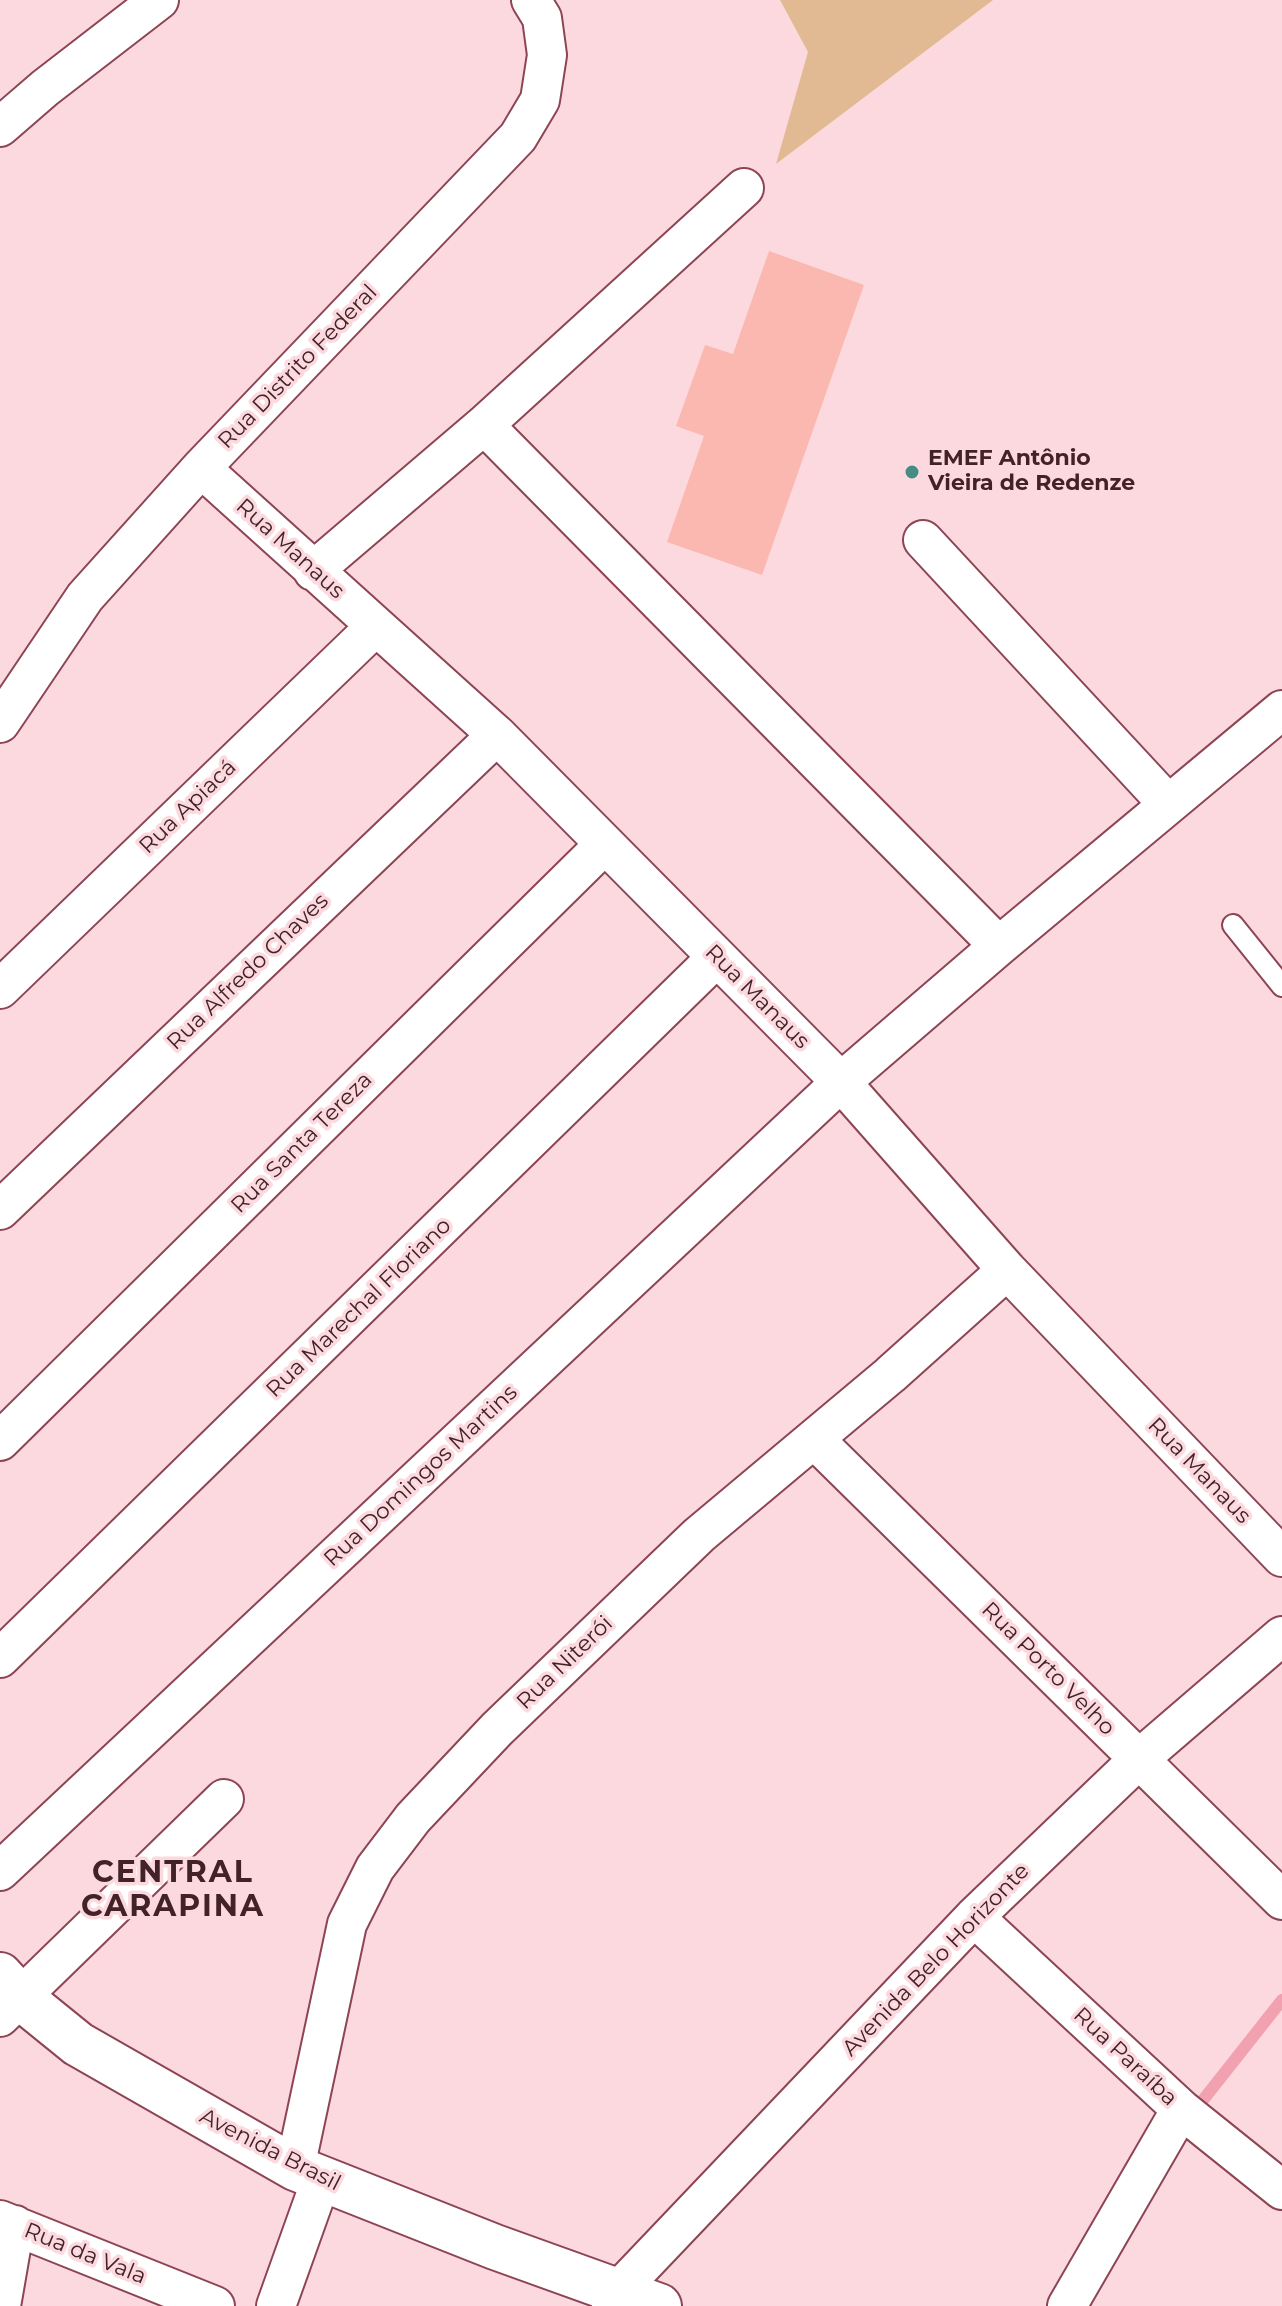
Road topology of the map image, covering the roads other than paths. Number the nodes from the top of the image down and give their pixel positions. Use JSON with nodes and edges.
{"nodes":[{"id":1,"x":159,"y":0,"type":"edge"},
{"id":2,"x":531,"y":0,"type":"edge"},
{"id":3,"x":0,"y":127,"type":"edge"},
{"id":4,"x":744,"y":188,"type":"dead end"},
{"id":5,"x":484,"y":425,"type":"junction"},
{"id":6,"x":201,"y":468,"type":"junction"},
{"id":7,"x":923,"y":540,"type":"dead end"},
{"id":8,"x":313,"y":571,"type":"junction"},
{"id":9,"x":376,"y":626,"type":"junction"},
{"id":10,"x":1282,"y":710,"type":"edge"},
{"id":11,"x":0,"y":723,"type":"edge"},
{"id":12,"x":497,"y":735,"type":"junction"},
{"id":13,"x":1168,"y":804,"type":"junction"},
{"id":14,"x":604,"y":845,"type":"junction"},
{"id":15,"x":1233,"y":925,"type":"dead end"},
{"id":16,"x":999,"y":946,"type":"junction"},
{"id":17,"x":717,"y":957,"type":"junction"},
{"id":18,"x":1282,"y":986,"type":"edge"},
{"id":19,"x":0,"y":989,"type":"edge"},
{"id":20,"x":841,"y":1082,"type":"junction"},
{"id":21,"x":0,"y":1210,"type":"edge"},
{"id":22,"x":1007,"y":1270,"type":"junction"},
{"id":23,"x":814,"y":1439,"type":"junction"},
{"id":24,"x":0,"y":1441,"type":"edge"},
{"id":25,"x":1282,"y":1557,"type":"edge"},
{"id":26,"x":1282,"y":1636,"type":"edge"},
{"id":27,"x":0,"y":1658,"type":"edge"},
{"id":28,"x":1139,"y":1759,"type":"junction"},
{"id":29,"x":224,"y":1799,"type":"dead end"},
{"id":30,"x":0,"y":1871,"type":"edge"},
{"id":31,"x":1282,"y":1900,"type":"edge"},
{"id":32,"x":974,"y":1917,"type":"junction"},
{"id":33,"x":7,"y":1996,"type":"edge"},
{"id":34,"x":1181,"y":2109,"type":"junction"},
{"id":35,"x":308,"y":2174,"type":"junction"},
{"id":36,"x":1282,"y":2190,"type":"edge"},
{"id":37,"x":7,"y":2223,"type":"edge"},
{"id":38,"x":615,"y":2298,"type":"edge"},
{"id":39,"x":1,"y":2306,"type":"edge"},
{"id":40,"x":215,"y":2306,"type":"edge"},
{"id":41,"x":276,"y":2306,"type":"edge"},
{"id":42,"x":659,"y":2306,"type":"edge"},
{"id":43,"x":1067,"y":2306,"type":"edge"}],
"edges":[{"from":1,"to":3,"type":"street"},
{"from":2,"to":6,"type":"street","name":"Rua Distrito Federal"},
{"from":4,"to":5,"type":"street"},
{"from":5,"to":8,"type":"street"},
{"from":5,"to":16,"type":"street"},
{"from":6,"to":8,"type":"street","name":"Rua Manaus"},
{"from":6,"to":11,"type":"street","name":"Rua Distrito Federal"},
{"from":7,"to":13,"type":"street"},
{"from":8,"to":9,"type":"street","name":"Rua Manaus"},
{"from":9,"to":12,"type":"street","name":"Rua Manaus"},
{"from":9,"to":19,"type":"street","name":"Rua Apiacá"},
{"from":10,"to":13,"type":"street","name":"Rua Domingos Martins"},
{"from":12,"to":14,"type":"street","name":"Rua Manaus"},
{"from":12,"to":21,"type":"street","name":"Rua Alfredo Chaves"},
{"from":13,"to":16,"type":"street","name":"Rua Domingos Martins"},
{"from":14,"to":17,"type":"street","name":"Rua Manaus"},
{"from":14,"to":24,"type":"street","name":"Rua Santa Tereza"},
{"from":15,"to":18,"type":"lane"},
{"from":16,"to":20,"type":"street","name":"Rua Domingos Martins"},
{"from":17,"to":20,"type":"street","name":"Rua Manaus"},
{"from":17,"to":27,"type":"street","name":"Rua Marechal Floriano"},
{"from":20,"to":22,"type":"street","name":"Rua Manaus"},
{"from":20,"to":30,"type":"street","name":"Rua Domingos Martins"},
{"from":22,"to":23,"type":"street","name":"Rua Niterói"},
{"from":22,"to":25,"type":"street","name":"Rua Manaus"},
{"from":23,"to":28,"type":"street","name":"Rua Porto Velho"},
{"from":23,"to":35,"type":"street","name":"Rua Niterói"},
{"from":26,"to":28,"type":"street","name":"Avenida Belo Horizonte"},
{"from":28,"to":31,"type":"street","name":"Rua Porto Velho"},
{"from":28,"to":32,"type":"street","name":"Avenida Belo Horizonte"},
{"from":29,"to":33,"type":"street"},
{"from":32,"to":34,"type":"street","name":"Rua Paraíba"},
{"from":32,"to":38,"type":"street","name":"Avenida Belo Horizonte"},
{"from":33,"to":35,"type":"street","name":"Avenida Brasil"},
{"from":34,"to":36,"type":"street","name":"Rua Paraíba"},
{"from":34,"to":43,"type":"street"},
{"from":35,"to":38,"type":"street","name":"Avenida Brasil"},
{"from":35,"to":41,"type":"street","name":"Rua Niterói"},
{"from":37,"to":39,"type":"street"},
{"from":37,"to":40,"type":"street","name":"Rua da Vala"},
{"from":38,"to":42,"type":"street","name":"Avenida Brasil"}]}
